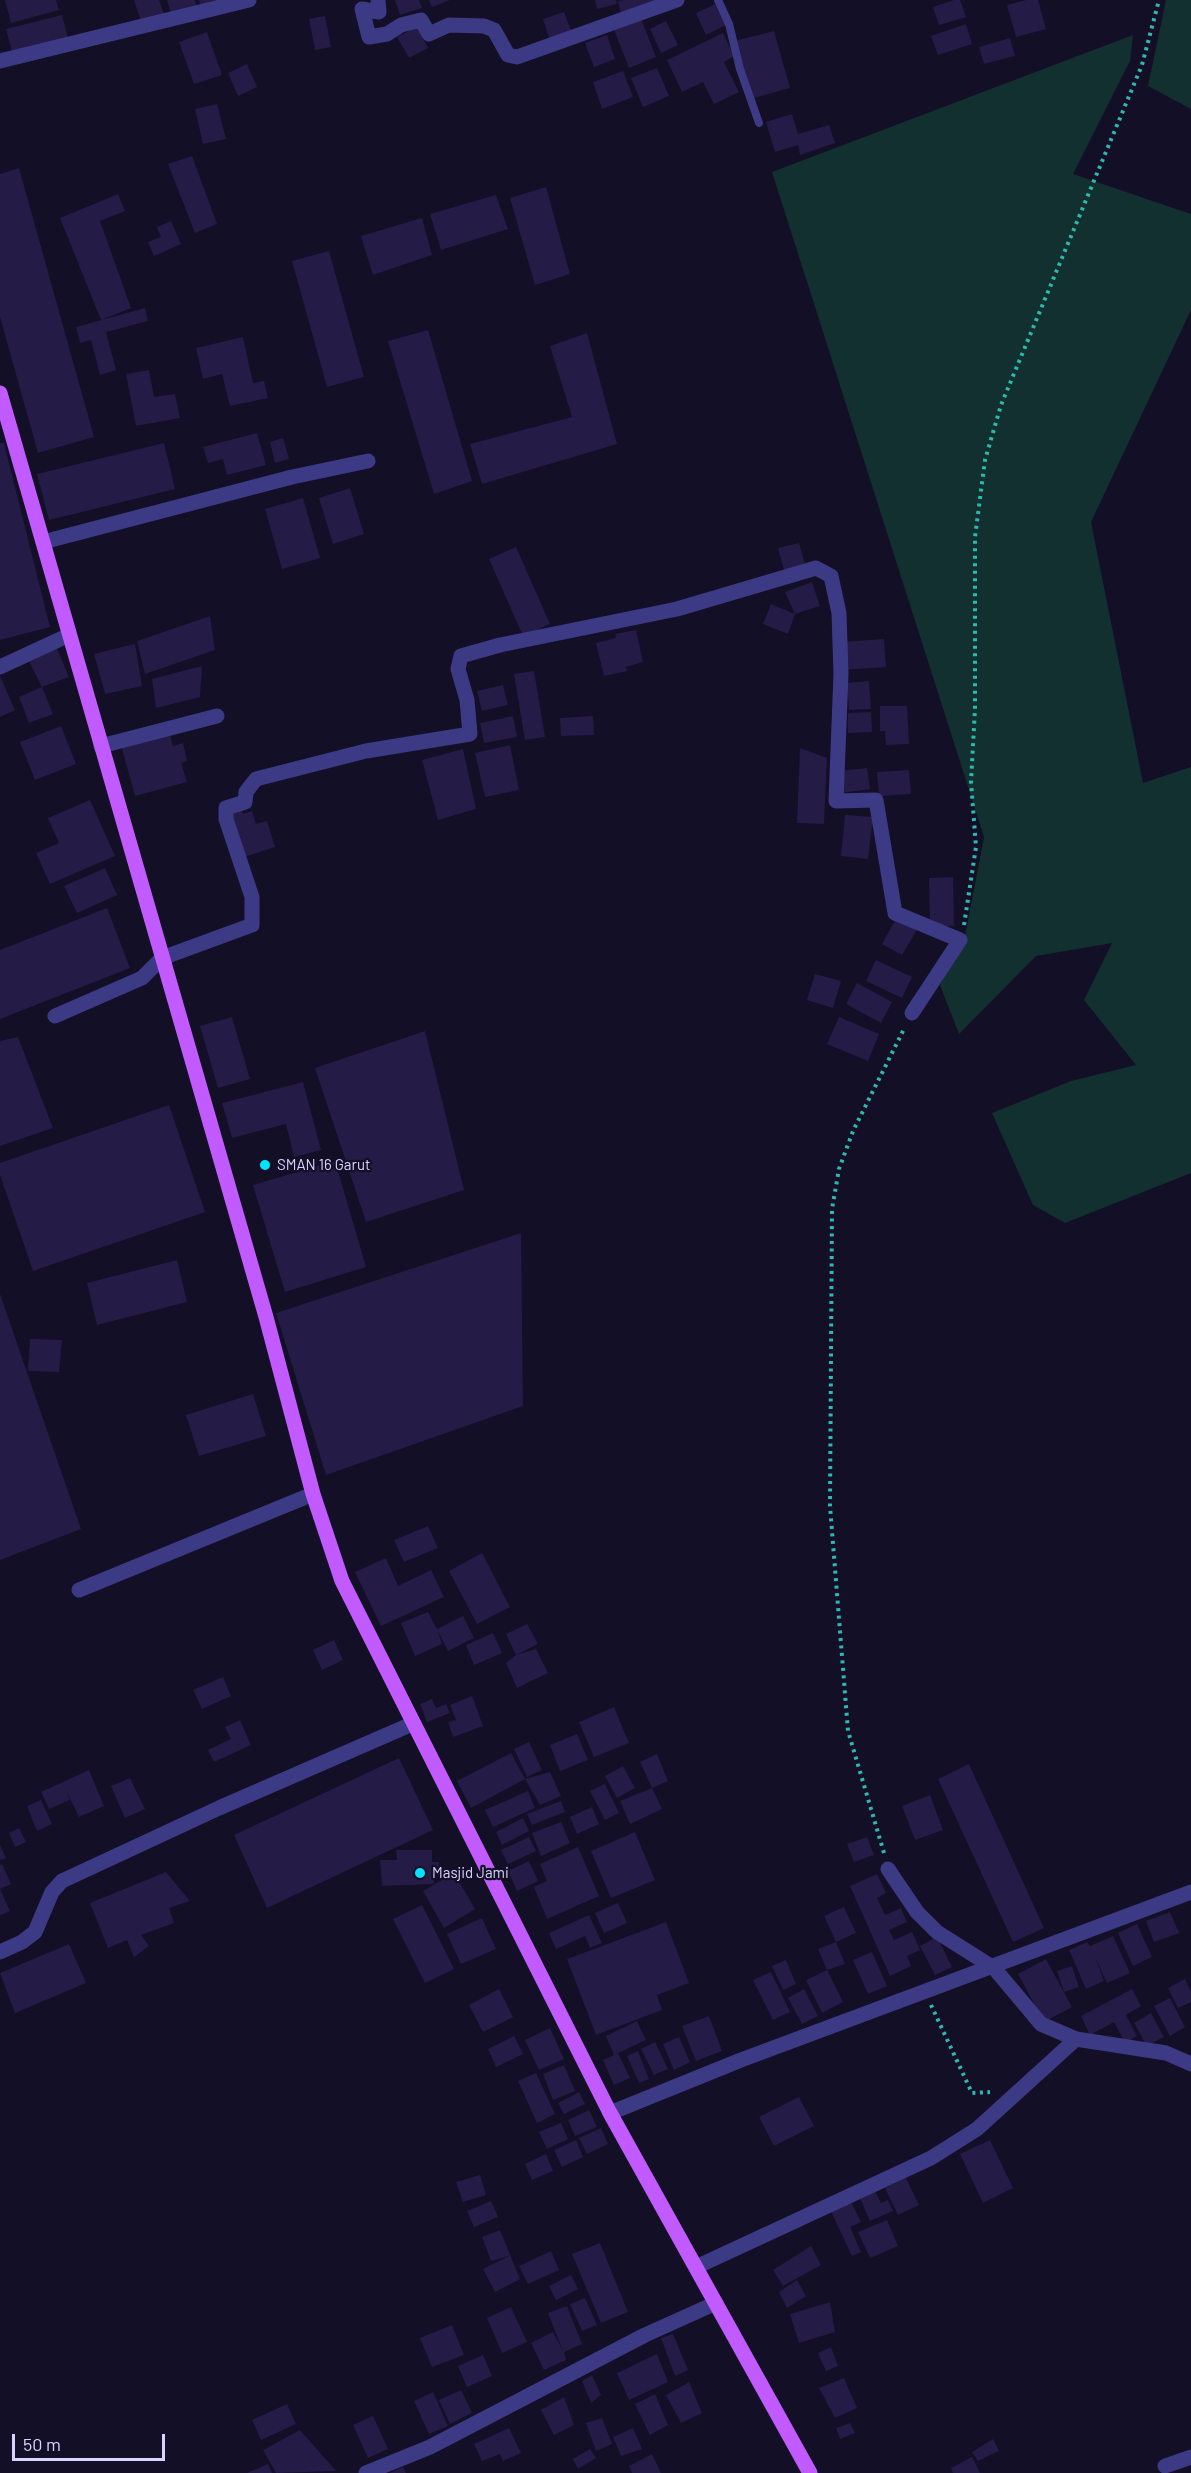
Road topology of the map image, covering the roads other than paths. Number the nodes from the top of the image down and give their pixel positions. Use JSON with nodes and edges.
{"nodes":[{"id":1,"x":249,"y":0,"type":"edge"},
{"id":2,"x":378,"y":0,"type":"edge"},
{"id":3,"x":677,"y":0,"type":"edge"},
{"id":4,"x":718,"y":0,"type":"edge"},
{"id":5,"x":0,"y":61,"type":"edge"},
{"id":6,"x":759,"y":123,"type":"dead end"},
{"id":7,"x":0,"y":393,"type":"edge"},
{"id":8,"x":5,"y":431,"type":"edge"},
{"id":9,"x":368,"y":461,"type":"dead end"},
{"id":10,"x":43,"y":542,"type":"junction"},
{"id":11,"x":69,"y":635,"type":"junction"},
{"id":12,"x":0,"y":667,"type":"edge"},
{"id":13,"x":217,"y":716,"type":"dead end"},
{"id":14,"x":101,"y":746,"type":"junction"},
{"id":15,"x":162,"y":958,"type":"junction"},
{"id":16,"x":912,"y":1013,"type":"road end"},
{"id":17,"x":54,"y":1016,"type":"dead end"},
{"id":18,"x":313,"y":1494,"type":"junction"},
{"id":19,"x":79,"y":1590,"type":"dead end"},
{"id":20,"x":412,"y":1724,"type":"junction"},
{"id":21,"x":888,"y":1869,"type":"road end"},
{"id":22,"x":1191,"y":1892,"type":"edge"},
{"id":23,"x":0,"y":1952,"type":"edge"},
{"id":24,"x":994,"y":1968,"type":"junction"},
{"id":25,"x":1076,"y":2039,"type":"junction"},
{"id":26,"x":1191,"y":2064,"type":"edge"},
{"id":27,"x":610,"y":2113,"type":"junction"},
{"id":28,"x":696,"y":2267,"type":"junction"},
{"id":29,"x":716,"y":2303,"type":"junction"},
{"id":30,"x":1191,"y":2457,"type":"edge"},
{"id":31,"x":1165,"y":2466,"type":"dead end"},
{"id":32,"x":366,"y":2473,"type":"edge"},
{"id":33,"x":810,"y":2473,"type":"edge"}],
"edges":[{"from":1,"to":5,"type":"street"},
{"from":2,"to":3,"type":"street"},
{"from":4,"to":6,"type":"lane"},
{"from":7,"to":8,"type":"main road"},
{"from":8,"to":10,"type":"main road"},
{"from":9,"to":10,"type":"street"},
{"from":10,"to":11,"type":"main road"},
{"from":11,"to":12,"type":"street"},
{"from":11,"to":14,"type":"main road"},
{"from":13,"to":14,"type":"street"},
{"from":14,"to":15,"type":"main road"},
{"from":15,"to":16,"type":"street"},
{"from":15,"to":17,"type":"street"},
{"from":15,"to":18,"type":"main road"},
{"from":18,"to":19,"type":"street"},
{"from":18,"to":20,"type":"main road"},
{"from":20,"to":23,"type":"street"},
{"from":20,"to":27,"type":"main road"},
{"from":21,"to":24,"type":"street"},
{"from":22,"to":24,"type":"street"},
{"from":24,"to":25,"type":"street"},
{"from":24,"to":27,"type":"street"},
{"from":25,"to":26,"type":"street"},
{"from":25,"to":28,"type":"street"},
{"from":27,"to":28,"type":"main road"},
{"from":28,"to":29,"type":"main road"},
{"from":29,"to":32,"type":"street"},
{"from":29,"to":33,"type":"main road"},
{"from":30,"to":31,"type":"street"}]}
